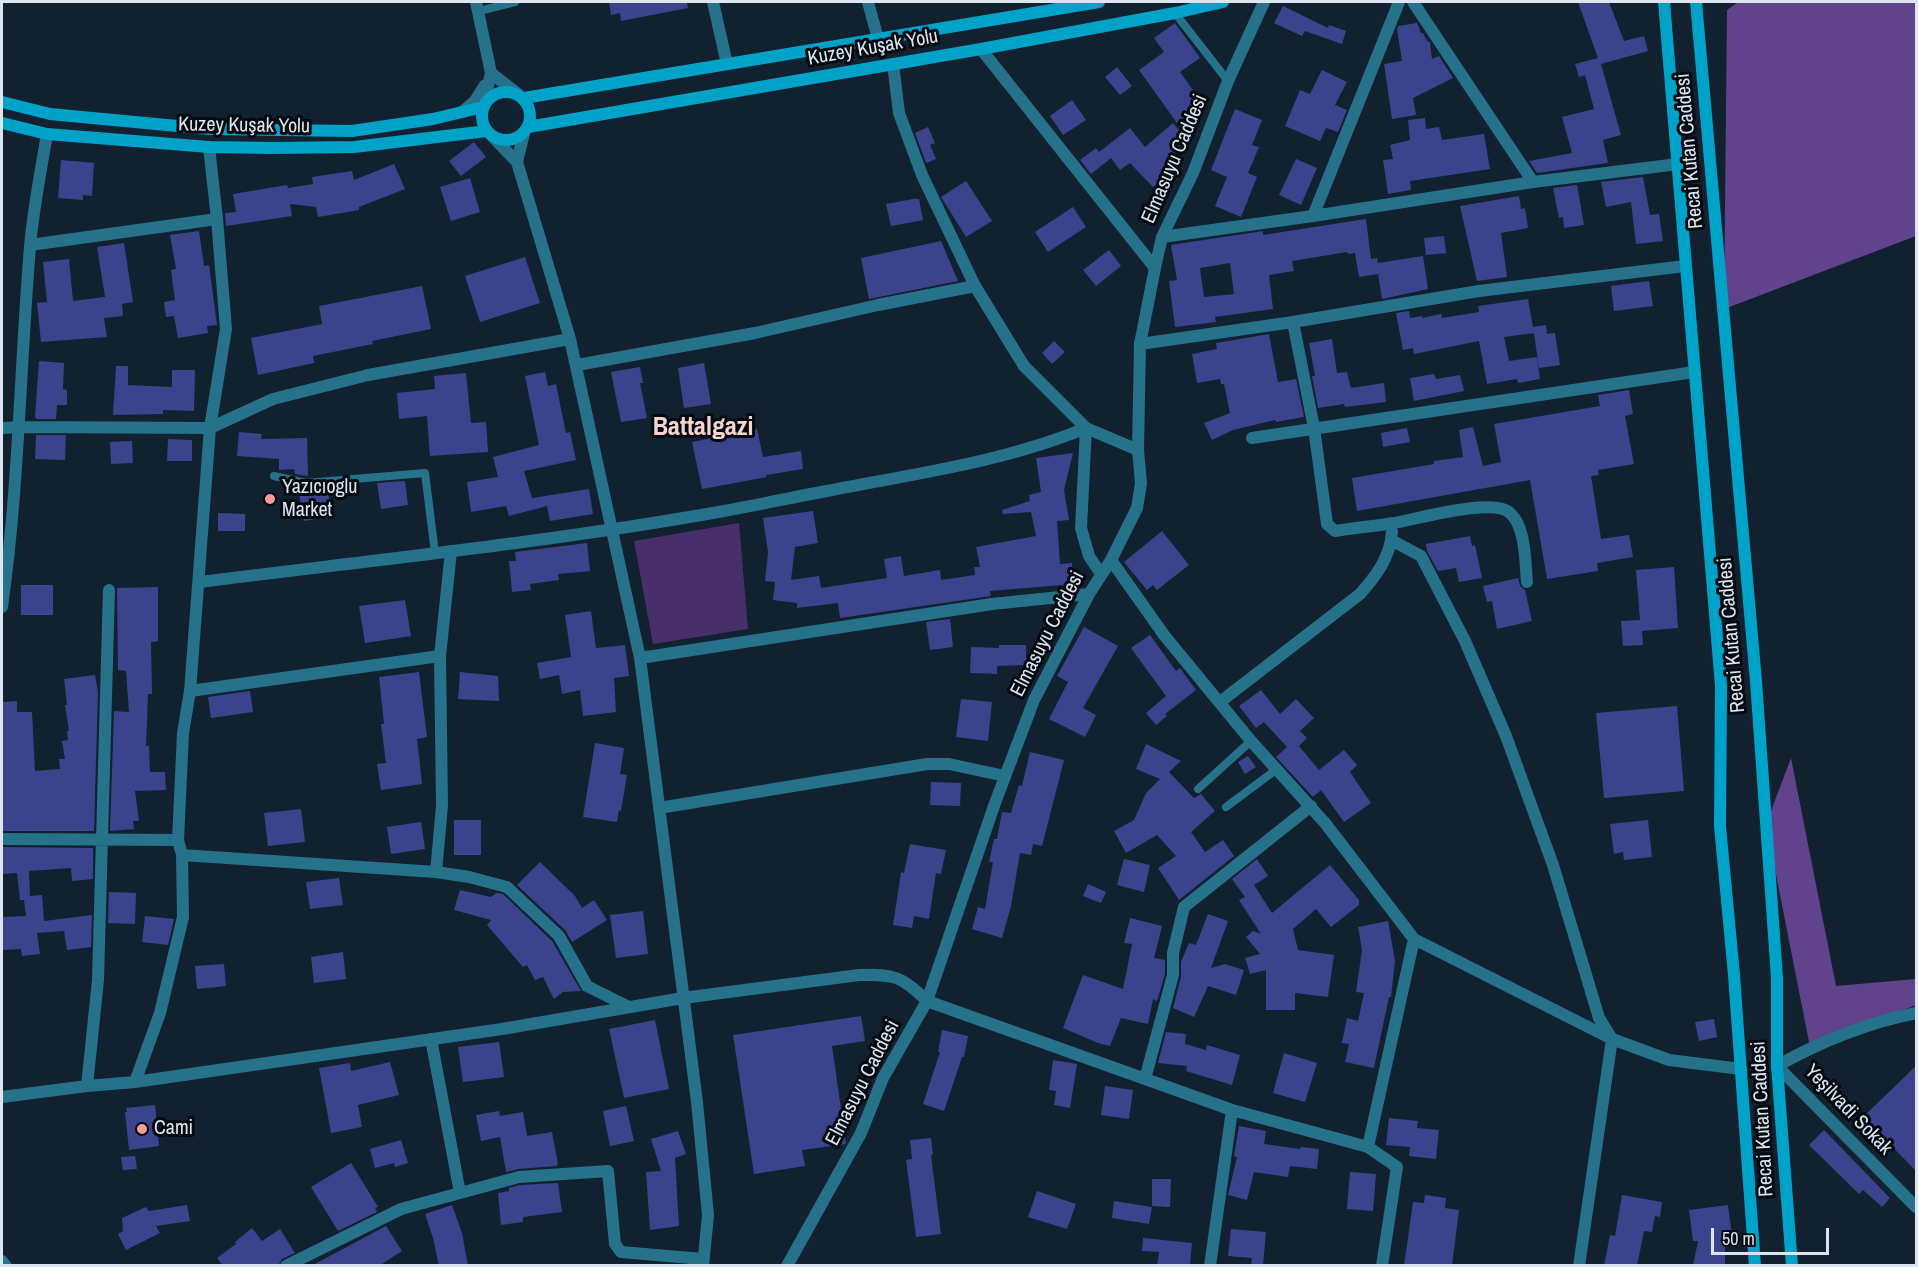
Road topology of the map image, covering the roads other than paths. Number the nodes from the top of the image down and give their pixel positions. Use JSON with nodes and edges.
{"nodes":[{"id":1,"x":515,"y":2,"type":"edge"},
{"id":2,"x":713,"y":2,"type":"edge"},
{"id":3,"x":868,"y":2,"type":"edge"},
{"id":4,"x":1099,"y":2,"type":"edge"},
{"id":5,"x":1222,"y":2,"type":"edge"},
{"id":6,"x":1264,"y":2,"type":"edge"},
{"id":7,"x":1399,"y":2,"type":"edge"},
{"id":8,"x":1413,"y":2,"type":"edge"},
{"id":9,"x":1664,"y":2,"type":"edge"},
{"id":10,"x":1696,"y":2,"type":"edge"},
{"id":11,"x":478,"y":6,"type":"edge"},
{"id":12,"x":1174,"y":13,"type":"junction"},
{"id":13,"x":878,"y":39,"type":"junction"},
{"id":14,"x":981,"y":49,"type":"junction"},
{"id":15,"x":727,"y":64,"type":"junction"},
{"id":16,"x":893,"y":64,"type":"junction"},
{"id":17,"x":491,"y":73,"type":"junction"},
{"id":18,"x":1228,"y":81,"type":"junction"},
{"id":19,"x":521,"y":96,"type":"junction"},
{"id":20,"x":2,"y":102,"type":"edge"},
{"id":21,"x":483,"y":107,"type":"junction"},
{"id":22,"x":462,"y":112,"type":"junction"},
{"id":23,"x":2,"y":123,"type":"edge"},
{"id":24,"x":526,"y":130,"type":"junction"},
{"id":25,"x":47,"y":134,"type":"junction"},
{"id":26,"x":490,"y":134,"type":"junction"},
{"id":27,"x":209,"y":147,"type":"junction"},
{"id":28,"x":517,"y":162,"type":"junction"},
{"id":29,"x":1678,"y":164,"type":"junction"},
{"id":30,"x":1533,"y":182,"type":"junction"},
{"id":31,"x":1313,"y":216,"type":"junction"},
{"id":32,"x":217,"y":219,"type":"junction"},
{"id":33,"x":1162,"y":237,"type":"junction"},
{"id":34,"x":30,"y":245,"type":"junction"},
{"id":35,"x":1685,"y":266,"type":"junction"},
{"id":36,"x":1155,"y":268,"type":"junction"},
{"id":37,"x":975,"y":286,"type":"junction"},
{"id":38,"x":1293,"y":322,"type":"junction"},
{"id":39,"x":570,"y":339,"type":"junction"},
{"id":40,"x":1140,"y":344,"type":"junction"},
{"id":41,"x":577,"y":365,"type":"junction"},
{"id":42,"x":1694,"y":372,"type":"junction"},
{"id":43,"x":20,"y":427,"type":"junction"},
{"id":44,"x":2,"y":428,"type":"edge"},
{"id":45,"x":1086,"y":428,"type":"junction"},
{"id":46,"x":1314,"y":428,"type":"junction"},
{"id":47,"x":210,"y":429,"type":"junction"},
{"id":48,"x":1252,"y":438,"type":"dead end"},
{"id":49,"x":1138,"y":450,"type":"junction"},
{"id":50,"x":274,"y":476,"type":"dead end"},
{"id":51,"x":1393,"y":523,"type":"junction"},
{"id":52,"x":613,"y":528,"type":"junction"},
{"id":53,"x":1391,"y":540,"type":"junction"},
{"id":54,"x":451,"y":551,"type":"junction"},
{"id":55,"x":435,"y":553,"type":"junction"},
{"id":56,"x":5,"y":556,"type":"edge"},
{"id":57,"x":1111,"y":560,"type":"junction"},
{"id":58,"x":1101,"y":574,"type":"junction"},
{"id":59,"x":200,"y":582,"type":"junction"},
{"id":60,"x":1527,"y":582,"type":"dead end"},
{"id":61,"x":109,"y":590,"type":"dead end"},
{"id":62,"x":1089,"y":594,"type":"junction"},
{"id":63,"x":2,"y":607,"type":"edge"},
{"id":64,"x":440,"y":656,"type":"junction"},
{"id":65,"x":640,"y":658,"type":"junction"},
{"id":66,"x":190,"y":691,"type":"junction"},
{"id":67,"x":1220,"y":702,"type":"junction"},
{"id":68,"x":1251,"y":741,"type":"junction"},
{"id":69,"x":1277,"y":769,"type":"junction"},
{"id":70,"x":1005,"y":776,"type":"junction"},
{"id":71,"x":1198,"y":789,"type":"dead end"},
{"id":72,"x":1311,"y":806,"type":"junction"},
{"id":73,"x":1226,"y":807,"type":"dead end"},
{"id":74,"x":658,"y":808,"type":"junction"},
{"id":75,"x":2,"y":839,"type":"edge"},
{"id":76,"x":178,"y":840,"type":"junction"},
{"id":77,"x":102,"y":841,"type":"junction"},
{"id":78,"x":182,"y":855,"type":"junction"},
{"id":79,"x":436,"y":872,"type":"junction"},
{"id":80,"x":1414,"y":939,"type":"junction"},
{"id":81,"x":683,"y":998,"type":"junction"},
{"id":82,"x":927,"y":1001,"type":"junction"},
{"id":83,"x":629,"y":1007,"type":"junction"},
{"id":84,"x":1917,"y":1012,"type":"edge"},
{"id":85,"x":432,"y":1039,"type":"junction"},
{"id":86,"x":1612,"y":1039,"type":"junction"},
{"id":87,"x":1777,"y":1066,"type":"junction"},
{"id":88,"x":1741,"y":1069,"type":"junction"},
{"id":89,"x":1146,"y":1079,"type":"junction"},
{"id":90,"x":135,"y":1082,"type":"junction"},
{"id":91,"x":87,"y":1086,"type":"junction"},
{"id":92,"x":2,"y":1097,"type":"edge"},
{"id":93,"x":1232,"y":1110,"type":"junction"},
{"id":94,"x":1368,"y":1147,"type":"junction"},
{"id":95,"x":460,"y":1193,"type":"junction"},
{"id":96,"x":1917,"y":1207,"type":"edge"},
{"id":97,"x":621,"y":1252,"type":"junction"},
{"id":98,"x":2,"y":1261,"type":"edge"},
{"id":99,"x":703,"y":1262,"type":"edge"},
{"id":100,"x":6,"y":1266,"type":"edge"},
{"id":101,"x":286,"y":1266,"type":"edge"},
{"id":102,"x":617,"y":1266,"type":"edge"},
{"id":103,"x":787,"y":1266,"type":"edge"},
{"id":104,"x":1210,"y":1266,"type":"edge"},
{"id":105,"x":1382,"y":1266,"type":"edge"},
{"id":106,"x":1579,"y":1266,"type":"edge"},
{"id":107,"x":1755,"y":1266,"type":"edge"},
{"id":108,"x":1792,"y":1266,"type":"edge"}],
"edges":[{"from":1,"to":11,"type":"lane"},
{"from":2,"to":15,"type":"street"},
{"from":3,"to":13,"type":"street"},
{"from":4,"to":13,"type":"main road","name":"Kuzey Kuşak Yolu"},
{"from":5,"to":12,"type":"main road","name":"Kuzey Kuşak Yolu"},
{"from":6,"to":18,"type":"street","name":"Elmasuyu Caddesi"},
{"from":7,"to":31,"type":"street"},
{"from":8,"to":30,"type":"street"},
{"from":9,"to":29,"type":"main road","name":"Recai Kutan Caddesi"},
{"from":10,"to":87,"type":"main road","name":"Recai Kutan Caddesi"},
{"from":11,"to":17,"type":"street"},
{"from":12,"to":14,"type":"main road","name":"Kuzey Kuşak Yolu"},
{"from":12,"to":18,"type":"lane"},
{"from":13,"to":15,"type":"main road","name":"Kuzey Kuşak Yolu"},
{"from":14,"to":16,"type":"main road","name":"Kuzey Kuşak Yolu"},
{"from":14,"to":36,"type":"street"},
{"from":15,"to":19,"type":"main road","name":"Kuzey Kuşak Yolu"},
{"from":16,"to":24,"type":"main road","name":"Kuzey Kuşak Yolu"},
{"from":16,"to":37,"type":"street"},
{"from":17,"to":19,"type":"street"},
{"from":17,"to":21,"type":"street"},
{"from":17,"to":22,"type":"street"},
{"from":18,"to":33,"type":"street","name":"Elmasuyu Caddesi"},
{"from":19,"to":21,"type":"main road"},
{"from":19,"to":24,"type":"main road"},
{"from":20,"to":22,"type":"main road","name":"Kuzey Kuşak Yolu"},
{"from":21,"to":22,"type":"main road","name":"Kuzey Kuşak Yolu"},
{"from":21,"to":26,"type":"main road"},
{"from":23,"to":25,"type":"main road","name":"Kuzey Kuşak Yolu"},
{"from":24,"to":26,"type":"main road"},
{"from":24,"to":28,"type":"street"},
{"from":25,"to":27,"type":"main road","name":"Kuzey Kuşak Yolu"},
{"from":25,"to":34,"type":"street"},
{"from":26,"to":27,"type":"main road","name":"Kuzey Kuşak Yolu"},
{"from":26,"to":28,"type":"street"},
{"from":27,"to":32,"type":"street"},
{"from":28,"to":39,"type":"street"},
{"from":29,"to":30,"type":"street"},
{"from":29,"to":35,"type":"main road","name":"Recai Kutan Caddesi"},
{"from":30,"to":31,"type":"street"},
{"from":31,"to":33,"type":"street"},
{"from":32,"to":34,"type":"street"},
{"from":32,"to":47,"type":"street"},
{"from":33,"to":36,"type":"street","name":"Elmasuyu Caddesi"},
{"from":34,"to":43,"type":"street"},
{"from":35,"to":38,"type":"street"},
{"from":35,"to":42,"type":"main road","name":"Recai Kutan Caddesi"},
{"from":36,"to":40,"type":"street","name":"Elmasuyu Caddesi"},
{"from":37,"to":41,"type":"street"},
{"from":37,"to":45,"type":"street"},
{"from":38,"to":40,"type":"street"},
{"from":38,"to":46,"type":"street"},
{"from":39,"to":41,"type":"street"},
{"from":39,"to":47,"type":"street"},
{"from":40,"to":49,"type":"street","name":"Elmasuyu Caddesi"},
{"from":41,"to":52,"type":"street"},
{"from":42,"to":46,"type":"street"},
{"from":42,"to":88,"type":"main road","name":"Recai Kutan Caddesi"},
{"from":43,"to":44,"type":"street"},
{"from":43,"to":47,"type":"street"},
{"from":43,"to":56,"type":"street"},
{"from":45,"to":49,"type":"street"},
{"from":45,"to":52,"type":"street"},
{"from":45,"to":58,"type":"street"},
{"from":46,"to":48,"type":"street"},
{"from":46,"to":51,"type":"street"},
{"from":47,"to":59,"type":"street"},
{"from":49,"to":57,"type":"street","name":"Elmasuyu Caddesi"},
{"from":50,"to":55,"type":"lane"},
{"from":51,"to":53,"type":"street"},
{"from":51,"to":60,"type":"street"},
{"from":52,"to":54,"type":"street"},
{"from":52,"to":65,"type":"street"},
{"from":53,"to":67,"type":"street"},
{"from":53,"to":86,"type":"street"},
{"from":54,"to":55,"type":"street"},
{"from":54,"to":64,"type":"street"},
{"from":55,"to":59,"type":"street"},
{"from":56,"to":63,"type":"street"},
{"from":57,"to":58,"type":"street","name":"Elmasuyu Caddesi"},
{"from":57,"to":67,"type":"street"},
{"from":58,"to":62,"type":"street","name":"Elmasuyu Caddesi"},
{"from":59,"to":66,"type":"street"},
{"from":61,"to":77,"type":"street"},
{"from":62,"to":65,"type":"street"},
{"from":62,"to":70,"type":"street","name":"Elmasuyu Caddesi"},
{"from":64,"to":66,"type":"street"},
{"from":64,"to":79,"type":"street"},
{"from":65,"to":74,"type":"street"},
{"from":66,"to":76,"type":"street"},
{"from":67,"to":68,"type":"street"},
{"from":68,"to":69,"type":"street"},
{"from":68,"to":71,"type":"lane"},
{"from":69,"to":72,"type":"street"},
{"from":69,"to":73,"type":"lane"},
{"from":70,"to":74,"type":"street"},
{"from":70,"to":82,"type":"street","name":"Elmasuyu Caddesi"},
{"from":72,"to":80,"type":"street"},
{"from":72,"to":89,"type":"street"},
{"from":74,"to":81,"type":"street"},
{"from":75,"to":77,"type":"street"},
{"from":76,"to":77,"type":"street"},
{"from":76,"to":78,"type":"street"},
{"from":77,"to":91,"type":"street"},
{"from":78,"to":79,"type":"street"},
{"from":78,"to":90,"type":"street"},
{"from":79,"to":83,"type":"street"},
{"from":80,"to":86,"type":"street"},
{"from":80,"to":94,"type":"street"},
{"from":81,"to":82,"type":"street"},
{"from":81,"to":83,"type":"street"},
{"from":81,"to":99,"type":"street"},
{"from":82,"to":89,"type":"street"},
{"from":82,"to":103,"type":"street","name":"Elmasuyu Caddesi"},
{"from":83,"to":85,"type":"street"},
{"from":84,"to":87,"type":"street"},
{"from":85,"to":90,"type":"street"},
{"from":85,"to":95,"type":"street"},
{"from":86,"to":88,"type":"street"},
{"from":86,"to":106,"type":"street"},
{"from":87,"to":96,"type":"street","name":"Yeşilvadi Sokak"},
{"from":87,"to":108,"type":"main road","name":"Recai Kutan Caddesi"},
{"from":88,"to":107,"type":"main road","name":"Recai Kutan Caddesi"},
{"from":89,"to":93,"type":"street"},
{"from":90,"to":91,"type":"street"},
{"from":91,"to":92,"type":"street"},
{"from":93,"to":94,"type":"street"},
{"from":93,"to":104,"type":"street"},
{"from":94,"to":105,"type":"street"},
{"from":95,"to":97,"type":"street"},
{"from":95,"to":101,"type":"street"},
{"from":97,"to":99,"type":"street"},
{"from":97,"to":102,"type":"street"},
{"from":98,"to":100,"type":"street"}]}
